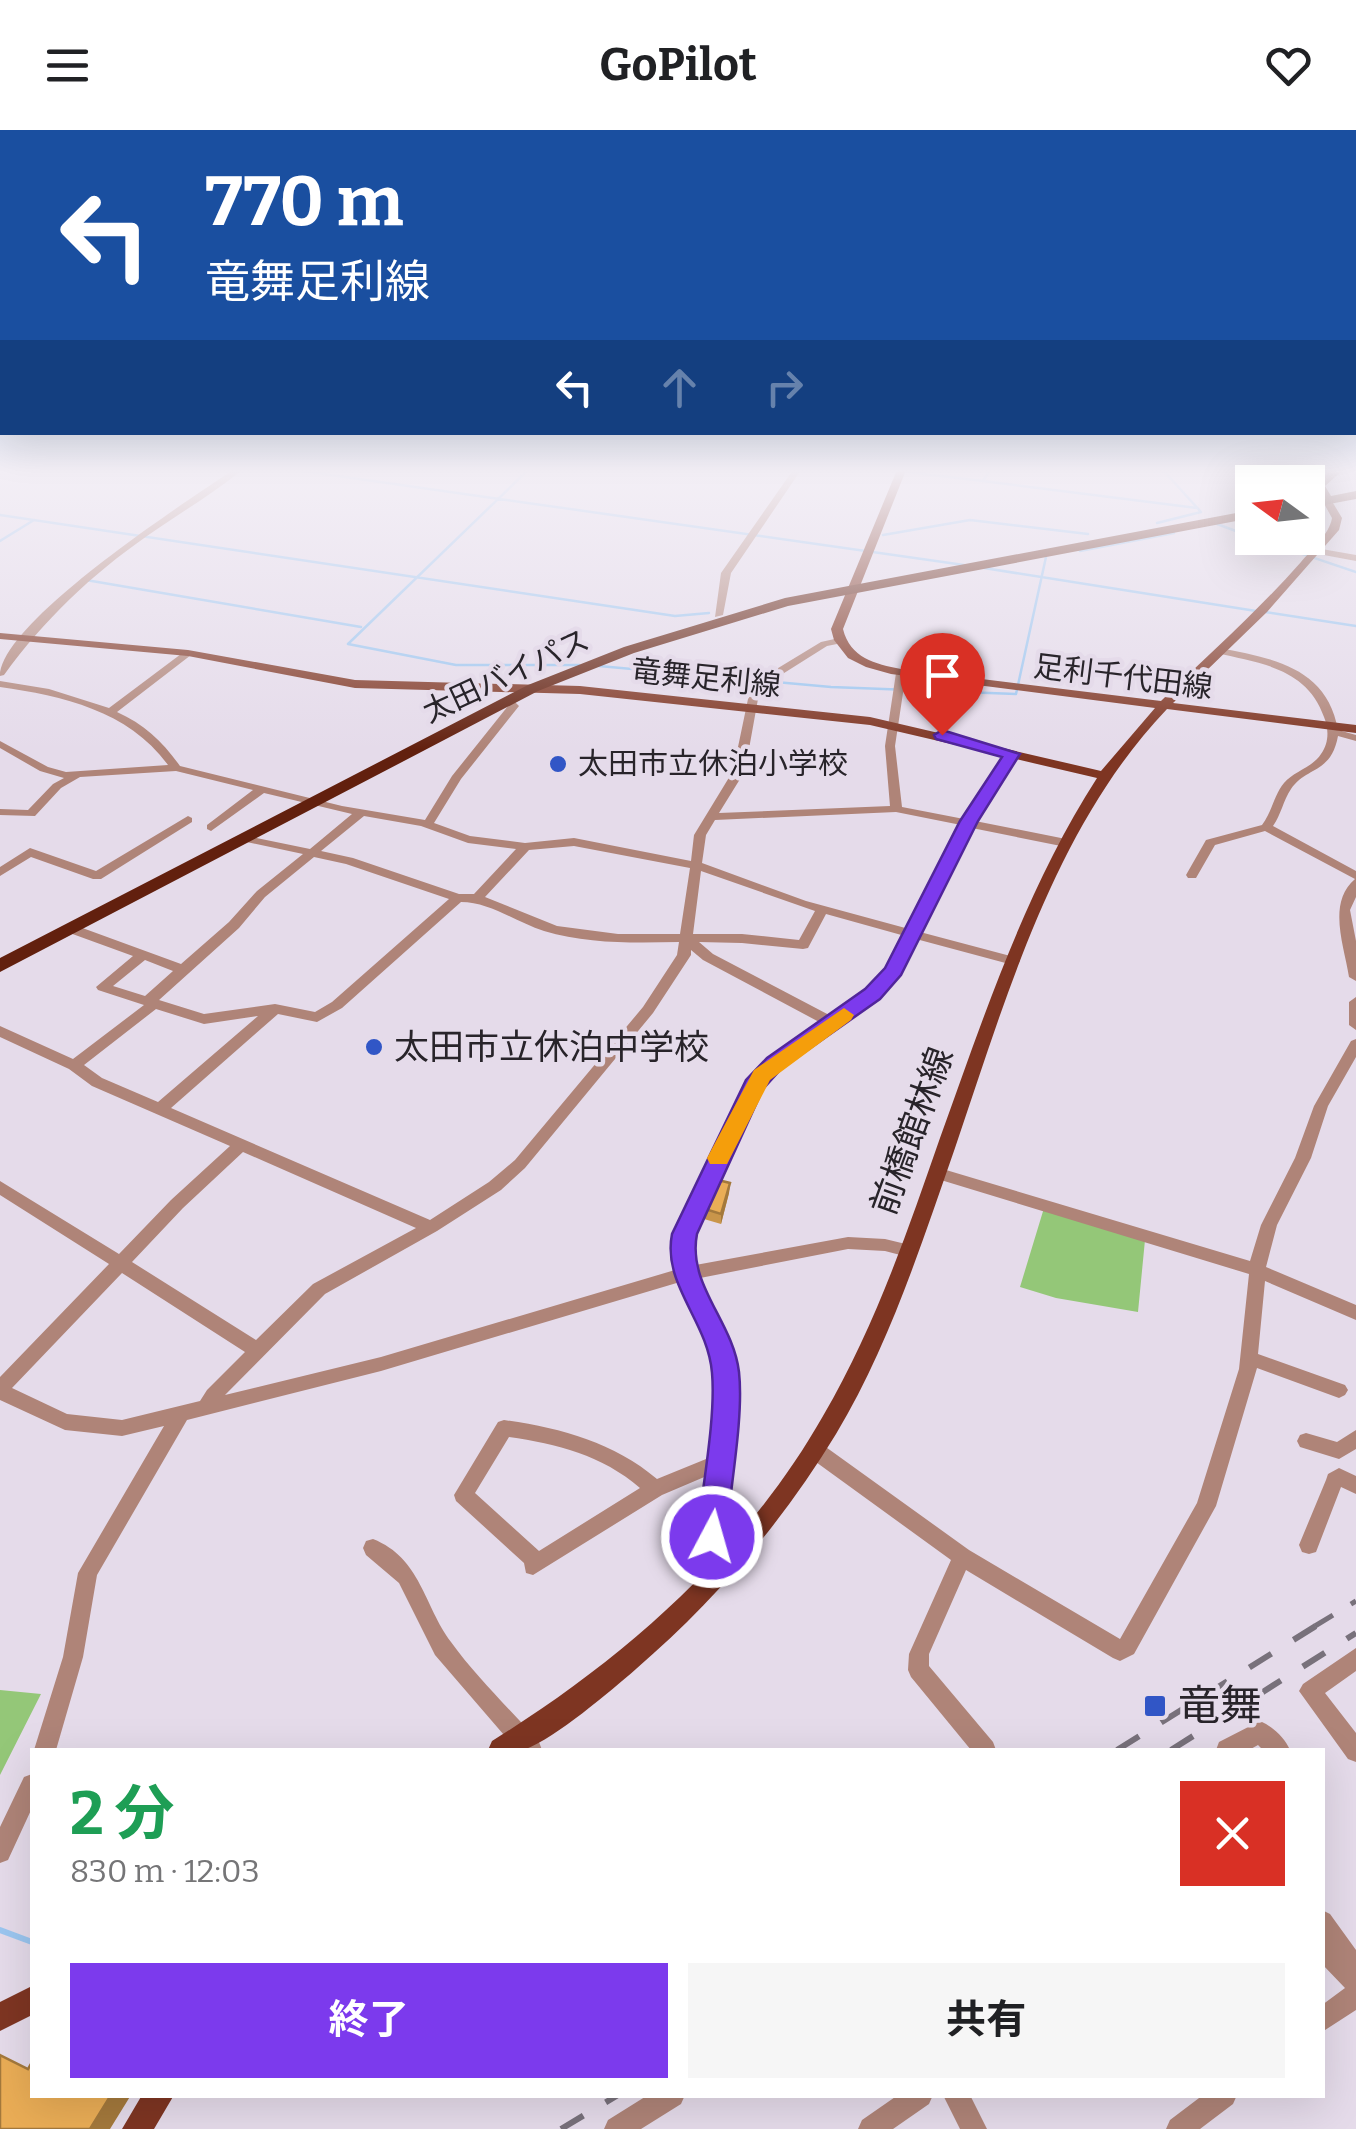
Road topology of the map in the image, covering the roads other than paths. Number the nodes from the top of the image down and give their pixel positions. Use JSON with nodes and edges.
{"nodes":[{"id":1,"x":104,"y":563,"type":"edge"},
{"id":2,"x":733,"y":563,"type":"edge"},
{"id":3,"x":863,"y":563,"type":"edge"},
{"id":4,"x":959,"y":563,"type":"edge"},
{"id":5,"x":967,"y":563,"type":"edge"},
{"id":6,"x":1304,"y":563,"type":"edge"},
{"id":7,"x":862,"y":567,"type":"junction"},
{"id":8,"x":882,"y":577,"type":"junction"},
{"id":9,"x":854,"y":584,"type":"junction"},
{"id":10,"x":822,"y":594,"type":"junction"},
{"id":11,"x":846,"y":604,"type":"junction"},
{"id":12,"x":718,"y":615,"type":"junction"},
{"id":13,"x":0,"y":636,"type":"edge"},
{"id":14,"x":21,"y":640,"type":"junction"},
{"id":15,"x":839,"y":641,"type":"junction"},
{"id":16,"x":1219,"y":651,"type":"junction"},
{"id":17,"x":188,"y":653,"type":"junction"},
{"id":18,"x":901,"y":673,"type":"junction"},
{"id":19,"x":0,"y":674,"type":"edge"},
{"id":20,"x":0,"y":684,"type":"edge"},
{"id":21,"x":521,"y":693,"type":"junction"},
{"id":22,"x":750,"y":708,"type":"junction"},
{"id":23,"x":1164,"y":708,"type":"junction"},
{"id":24,"x":110,"y":713,"type":"junction"},
{"id":25,"x":895,"y":724,"type":"junction"},
{"id":26,"x":1334,"y":729,"type":"junction"},
{"id":27,"x":1356,"y":730,"type":"edge"},
{"id":28,"x":1356,"y":738,"type":"edge"},
{"id":29,"x":0,"y":744,"type":"edge"},
{"id":30,"x":1012,"y":754,"type":"junction"},
{"id":31,"x":176,"y":768,"type":"junction"},
{"id":32,"x":75,"y":776,"type":"junction"},
{"id":33,"x":1104,"y":776,"type":"junction"},
{"id":34,"x":262,"y":790,"type":"junction"},
{"id":35,"x":309,"y":800,"type":"junction"},
{"id":36,"x":896,"y":810,"type":"junction"},
{"id":37,"x":0,"y":812,"type":"edge"},
{"id":38,"x":362,"y":813,"type":"junction"},
{"id":39,"x":710,"y":817,"type":"junction"},
{"id":40,"x":188,"y":820,"type":"dead end"},
{"id":41,"x":969,"y":821,"type":"junction"},
{"id":42,"x":428,"y":824,"type":"junction"},
{"id":43,"x":1266,"y":826,"type":"junction"},
{"id":44,"x":211,"y":827,"type":"dead end"},
{"id":45,"x":246,"y":838,"type":"junction"},
{"id":46,"x":1066,"y":843,"type":"junction"},
{"id":47,"x":525,"y":847,"type":"junction"},
{"id":48,"x":311,"y":854,"type":"junction"},
{"id":49,"x":696,"y":865,"type":"junction"},
{"id":50,"x":0,"y":872,"type":"edge"},
{"id":51,"x":1192,"y":876,"type":"dead end"},
{"id":52,"x":1356,"y":880,"type":"edge"},
{"id":53,"x":458,"y":898,"type":"junction"},
{"id":54,"x":477,"y":898,"type":"junction"},
{"id":55,"x":822,"y":910,"type":"junction"},
{"id":56,"x":72,"y":928,"type":"junction"},
{"id":57,"x":912,"y":933,"type":"junction"},
{"id":58,"x":688,"y":940,"type":"junction"},
{"id":59,"x":142,"y":955,"type":"junction"},
{"id":60,"x":0,"y":956,"type":"edge"},
{"id":61,"x":1013,"y":960,"type":"junction"},
{"id":62,"x":0,"y":966,"type":"edge"},
{"id":63,"x":182,"y":969,"type":"junction"},
{"id":64,"x":1356,"y":977,"type":"edge"},
{"id":65,"x":1356,"y":1002,"type":"edge"},
{"id":66,"x":152,"y":1005,"type":"junction"},
{"id":67,"x":274,"y":1009,"type":"junction"},
{"id":68,"x":832,"y":1022,"type":"junction"},
{"id":69,"x":1356,"y":1025,"type":"edge"},
{"id":70,"x":0,"y":1031,"type":"edge"},
{"id":71,"x":1356,"y":1044,"type":"edge"},
{"id":72,"x":74,"y":1065,"type":"junction"},
{"id":73,"x":160,"y":1109,"type":"junction"},
{"id":74,"x":242,"y":1144,"type":"junction"},
{"id":75,"x":936,"y":1173,"type":"junction"},
{"id":76,"x":0,"y":1187,"type":"edge"},
{"id":77,"x":431,"y":1226,"type":"junction"},
{"id":78,"x":908,"y":1251,"type":"junction"},
{"id":79,"x":122,"y":1264,"type":"junction"},
{"id":80,"x":1257,"y":1270,"type":"junction"},
{"id":81,"x":684,"y":1274,"type":"junction"},
{"id":82,"x":1356,"y":1313,"type":"edge"},
{"id":83,"x":257,"y":1350,"type":"junction"},
{"id":84,"x":1250,"y":1358,"type":"junction"},
{"id":85,"x":0,"y":1390,"type":"edge"},
{"id":86,"x":1340,"y":1390,"type":"dead end"},
{"id":87,"x":204,"y":1409,"type":"junction"},
{"id":88,"x":180,"y":1414,"type":"junction"},
{"id":89,"x":1356,"y":1438,"type":"edge"},
{"id":90,"x":1306,"y":1441,"type":"dead end"},
{"id":91,"x":816,"y":1451,"type":"junction"},
{"id":92,"x":719,"y":1462,"type":"junction"},
{"id":93,"x":1356,"y":1485,"type":"edge"},
{"id":94,"x":655,"y":1488,"type":"junction"},
{"id":95,"x":1309,"y":1544,"type":"dead end"},
{"id":96,"x":373,"y":1548,"type":"dead end"},
{"id":97,"x":962,"y":1558,"type":"junction"},
{"id":98,"x":722,"y":1569,"type":"junction"},
{"id":99,"x":1356,"y":1658,"type":"edge"},
{"id":100,"x":526,"y":1744,"type":"edge"},
{"id":101,"x":46,"y":1748,"type":"edge"},
{"id":102,"x":983,"y":1748,"type":"edge"},
{"id":103,"x":1230,"y":1748,"type":"edge"},
{"id":104,"x":1278,"y":1748,"type":"edge"},
{"id":105,"x":1356,"y":1751,"type":"edge"},
{"id":106,"x":30,"y":1789,"type":"edge"},
{"id":107,"x":0,"y":1852,"type":"edge"},
{"id":108,"x":1325,"y":1926,"type":"edge"},
{"id":109,"x":1325,"y":1950,"type":"edge"},
{"id":110,"x":1356,"y":1970,"type":"edge"},
{"id":111,"x":1356,"y":1983,"type":"edge"},
{"id":112,"x":1356,"y":1995,"type":"edge"},
{"id":113,"x":30,"y":2001,"type":"edge"},
{"id":114,"x":0,"y":2017,"type":"edge"},
{"id":115,"x":1325,"y":2018,"type":"edge"},
{"id":116,"x":156,"y":2098,"type":"edge"},
{"id":117,"x":667,"y":2098,"type":"edge"},
{"id":118,"x":916,"y":2098,"type":"edge"},
{"id":119,"x":958,"y":2098,"type":"edge"},
{"id":120,"x":1220,"y":2098,"type":"edge"},
{"id":121,"x":138,"y":2129,"type":"edge"},
{"id":122,"x":617,"y":2129,"type":"edge"},
{"id":123,"x":871,"y":2129,"type":"edge"},
{"id":124,"x":974,"y":2129,"type":"edge"},
{"id":125,"x":1180,"y":2129,"type":"edge"}],
"edges":[{"from":1,"to":14,"type":"street"},
{"from":2,"to":12,"type":"street"},
{"from":3,"to":7,"type":"main road"},
{"from":4,"to":8,"type":"highway","name":"太田バイパス"},
{"from":5,"to":9,"type":"highway","name":"太田バイパス"},
{"from":6,"to":16,"type":"main road","name":"前橋館林線"},
{"from":7,"to":8,"type":"highway"},
{"from":7,"to":9,"type":"main road"},
{"from":8,"to":9,"type":"highway","name":"太田バイパス"},
{"from":9,"to":10,"type":"highway","name":"太田バイパス"},
{"from":9,"to":11,"type":"main road"},
{"from":9,"to":12,"type":"highway","name":"太田バイパス"},
{"from":10,"to":11,"type":"highway"},
{"from":10,"to":21,"type":"highway","name":"太田バイパス"},
{"from":11,"to":15,"type":"main road"},
{"from":12,"to":21,"type":"highway","name":"太田バイパス"},
{"from":13,"to":14,"type":"main road","name":"竜舞足利線"},
{"from":14,"to":17,"type":"main road","name":"竜舞足利線"},
{"from":14,"to":19,"type":"street"},
{"from":15,"to":18,"type":"main road","name":"足利千代田線"},
{"from":15,"to":22,"type":"street"},
{"from":16,"to":23,"type":"main road","name":"前橋館林線"},
{"from":16,"to":26,"type":"street"},
{"from":17,"to":21,"type":"main road","name":"竜舞足利線"},
{"from":17,"to":24,"type":"street"},
{"from":18,"to":23,"type":"main road","name":"足利千代田線"},
{"from":18,"to":25,"type":"street"},
{"from":20,"to":24,"type":"street"},
{"from":21,"to":22,"type":"main road","name":"竜舞足利線"},
{"from":21,"to":35,"type":"highway","name":"太田バイパス"},
{"from":21,"to":42,"type":"street"},
{"from":22,"to":25,"type":"main road","name":"竜舞足利線"},
{"from":22,"to":39,"type":"street"},
{"from":23,"to":26,"type":"main road","name":"足利千代田線"},
{"from":23,"to":33,"type":"main road","name":"前橋館林線"},
{"from":24,"to":31,"type":"street"},
{"from":25,"to":30,"type":"main road","name":"竜舞足利線"},
{"from":25,"to":36,"type":"street"},
{"from":26,"to":27,"type":"main road","name":"足利千代田線"},
{"from":26,"to":28,"type":"street"},
{"from":26,"to":43,"type":"street"},
{"from":29,"to":32,"type":"street"},
{"from":30,"to":33,"type":"main road","name":"竜舞足利線"},
{"from":30,"to":41,"type":"street"},
{"from":31,"to":32,"type":"street"},
{"from":31,"to":34,"type":"street"},
{"from":32,"to":37,"type":"street"},
{"from":33,"to":46,"type":"main road","name":"前橋館林線"},
{"from":34,"to":35,"type":"street"},
{"from":34,"to":44,"type":"street"},
{"from":35,"to":38,"type":"street"},
{"from":35,"to":45,"type":"highway","name":"太田バイパス"},
{"from":35,"to":60,"type":"highway","name":"太田バイパス"},
{"from":36,"to":39,"type":"street"},
{"from":36,"to":41,"type":"street"},
{"from":38,"to":42,"type":"street"},
{"from":38,"to":48,"type":"street"},
{"from":39,"to":49,"type":"street"},
{"from":40,"to":50,"type":"street"},
{"from":41,"to":46,"type":"street"},
{"from":41,"to":57,"type":"street"},
{"from":42,"to":47,"type":"street"},
{"from":43,"to":51,"type":"street"},
{"from":43,"to":52,"type":"street"},
{"from":45,"to":48,"type":"street"},
{"from":45,"to":56,"type":"highway","name":"太田バイパス"},
{"from":46,"to":61,"type":"main road","name":"前橋館林線"},
{"from":47,"to":49,"type":"street"},
{"from":47,"to":54,"type":"street"},
{"from":48,"to":53,"type":"street"},
{"from":48,"to":63,"type":"street"},
{"from":49,"to":55,"type":"street"},
{"from":49,"to":58,"type":"street"},
{"from":52,"to":64,"type":"street"},
{"from":53,"to":54,"type":"street"},
{"from":53,"to":67,"type":"street"},
{"from":54,"to":58,"type":"street"},
{"from":55,"to":57,"type":"street"},
{"from":55,"to":58,"type":"street"},
{"from":56,"to":59,"type":"street"},
{"from":56,"to":62,"type":"highway","name":"太田バイパス"},
{"from":57,"to":61,"type":"street"},
{"from":57,"to":68,"type":"street"},
{"from":58,"to":68,"type":"street"},
{"from":58,"to":77,"type":"street"},
{"from":59,"to":63,"type":"street"},
{"from":59,"to":66,"type":"street"},
{"from":61,"to":75,"type":"main road","name":"前橋館林線"},
{"from":63,"to":66,"type":"street"},
{"from":65,"to":69,"type":"street"},
{"from":66,"to":67,"type":"street"},
{"from":66,"to":72,"type":"street"},
{"from":67,"to":73,"type":"street"},
{"from":68,"to":81,"type":"street"},
{"from":70,"to":72,"type":"street"},
{"from":71,"to":80,"type":"street"},
{"from":72,"to":73,"type":"street"},
{"from":73,"to":74,"type":"street"},
{"from":74,"to":77,"type":"street"},
{"from":74,"to":79,"type":"street"},
{"from":75,"to":78,"type":"main road","name":"前橋館林線"},
{"from":75,"to":80,"type":"street"},
{"from":76,"to":79,"type":"street"},
{"from":77,"to":83,"type":"street"},
{"from":78,"to":81,"type":"street"},
{"from":78,"to":91,"type":"main road","name":"前橋館林線"},
{"from":79,"to":83,"type":"street"},
{"from":79,"to":85,"type":"street"},
{"from":80,"to":82,"type":"street"},
{"from":80,"to":84,"type":"street"},
{"from":81,"to":87,"type":"street"},
{"from":81,"to":92,"type":"street"},
{"from":83,"to":87,"type":"street"},
{"from":84,"to":86,"type":"street"},
{"from":84,"to":97,"type":"street"},
{"from":85,"to":88,"type":"street"},
{"from":87,"to":88,"type":"street"},
{"from":88,"to":101,"type":"street"},
{"from":89,"to":90,"type":"street"},
{"from":91,"to":97,"type":"street"},
{"from":91,"to":98,"type":"main road","name":"前橋館林線"},
{"from":92,"to":94,"type":"street"},
{"from":92,"to":98,"type":"street"},
{"from":93,"to":95,"type":"street"},
{"from":94,"to":94,"type":"street"},
{"from":96,"to":100,"type":"street"},
{"from":97,"to":102,"type":"street"},
{"from":98,"to":100,"type":"main road","name":"前橋館林線"},
{"from":99,"to":105,"type":"street"},
{"from":103,"to":104,"type":"street"},
{"from":106,"to":107,"type":"street"},
{"from":108,"to":110,"type":"street"},
{"from":109,"to":111,"type":"street"},
{"from":112,"to":115,"type":"street"},
{"from":113,"to":114,"type":"main road"},
{"from":116,"to":121,"type":"main road"},
{"from":117,"to":122,"type":"street"},
{"from":118,"to":123,"type":"street"},
{"from":119,"to":124,"type":"street"},
{"from":120,"to":125,"type":"street"}]}
